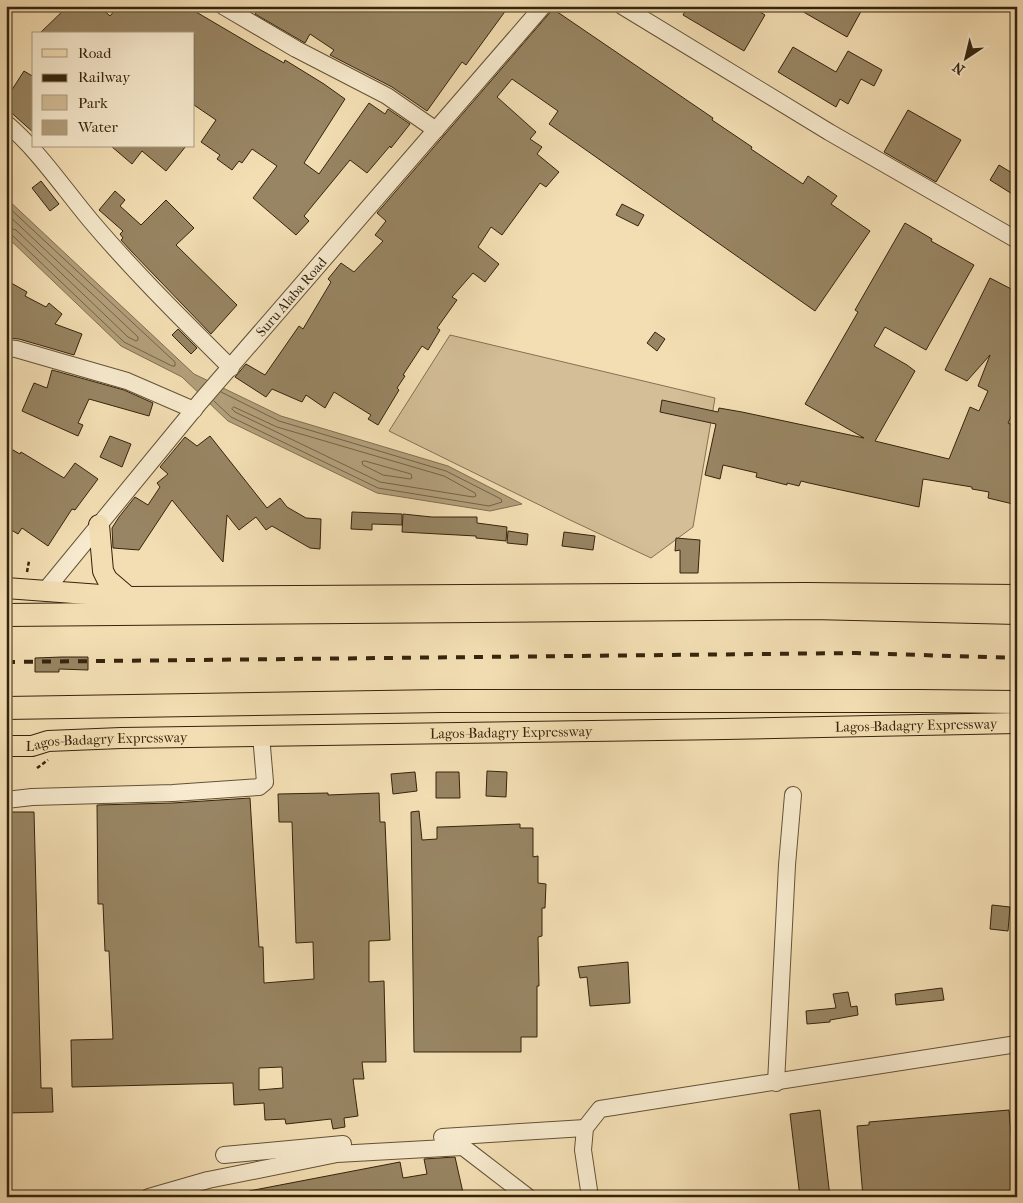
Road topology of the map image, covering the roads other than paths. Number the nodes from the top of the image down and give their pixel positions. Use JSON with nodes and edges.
{"nodes":[{"id":1,"x":223,"y":6,"type":"edge"},
{"id":2,"x":542,"y":6,"type":"edge"},
{"id":3,"x":622,"y":6,"type":"edge"},
{"id":4,"x":6,"y":123,"type":"edge"},
{"id":5,"x":436,"y":130,"type":"junction"},
{"id":6,"x":1017,"y":240,"type":"edge"},
{"id":7,"x":6,"y":348,"type":"edge"},
{"id":8,"x":226,"y":373,"type":"junction"},
{"id":9,"x":197,"y":406,"type":"junction"},
{"id":10,"x":99,"y":525,"type":"junction"},
{"id":11,"x":6,"y":588,"type":"edge"},
{"id":12,"x":44,"y":592,"type":"junction"},
{"id":13,"x":1017,"y":595,"type":"edge"},
{"id":14,"x":128,"y":597,"type":"junction"},
{"id":15,"x":1017,"y":613,"type":"edge"},
{"id":16,"x":6,"y":615,"type":"edge"},
{"id":17,"x":1017,"y":702,"type":"edge"},
{"id":18,"x":6,"y":708,"type":"edge"},
{"id":19,"x":1017,"y":723,"type":"edge"},
{"id":20,"x":261,"y":735,"type":"junction"},
{"id":21,"x":6,"y":746,"type":"edge"},
{"id":22,"x":793,"y":795,"type":"dead end"},
{"id":23,"x":6,"y":800,"type":"edge"},
{"id":24,"x":1017,"y":1044,"type":"edge"},
{"id":25,"x":776,"y":1083,"type":"junction"},
{"id":26,"x":585,"y":1128,"type":"junction"},
{"id":27,"x":224,"y":1155,"type":"dead end"},
{"id":28,"x":149,"y":1197,"type":"edge"},
{"id":29,"x":528,"y":1197,"type":"edge"},
{"id":30,"x":590,"y":1197,"type":"edge"}],
"edges":[{"from":1,"to":5,"type":"street"},
{"from":2,"to":5,"type":"street","name":"Suru Alaba Road"},
{"from":3,"to":6,"type":"street"},
{"from":4,"to":8,"type":"street"},
{"from":5,"to":8,"type":"street","name":"Suru Alaba Road"},
{"from":7,"to":9,"type":"street"},
{"from":8,"to":9,"type":"street","name":"Suru Alaba Road"},
{"from":9,"to":10,"type":"street","name":"Suru Alaba Road"},
{"from":10,"to":12,"type":"street","name":"Suru Alaba Road"},
{"from":10,"to":14,"type":"main road"},
{"from":11,"to":12,"type":"main road"},
{"from":12,"to":14,"type":"main road"},
{"from":13,"to":14,"type":"main road"},
{"from":15,"to":16,"type":"highway"},
{"from":17,"to":18,"type":"highway","name":"Lagos-Badagry Expressway"},
{"from":19,"to":20,"type":"main road","name":"Lagos-Badagry Expressway"},
{"from":20,"to":21,"type":"main road","name":"Lagos-Badagry Expressway"},
{"from":20,"to":23,"type":"street"},
{"from":22,"to":25,"type":"street"},
{"from":24,"to":25,"type":"street"},
{"from":25,"to":26,"type":"street"},
{"from":26,"to":27,"type":"street"},
{"from":26,"to":30,"type":"street"},
{"from":28,"to":29,"type":"street"}]}
